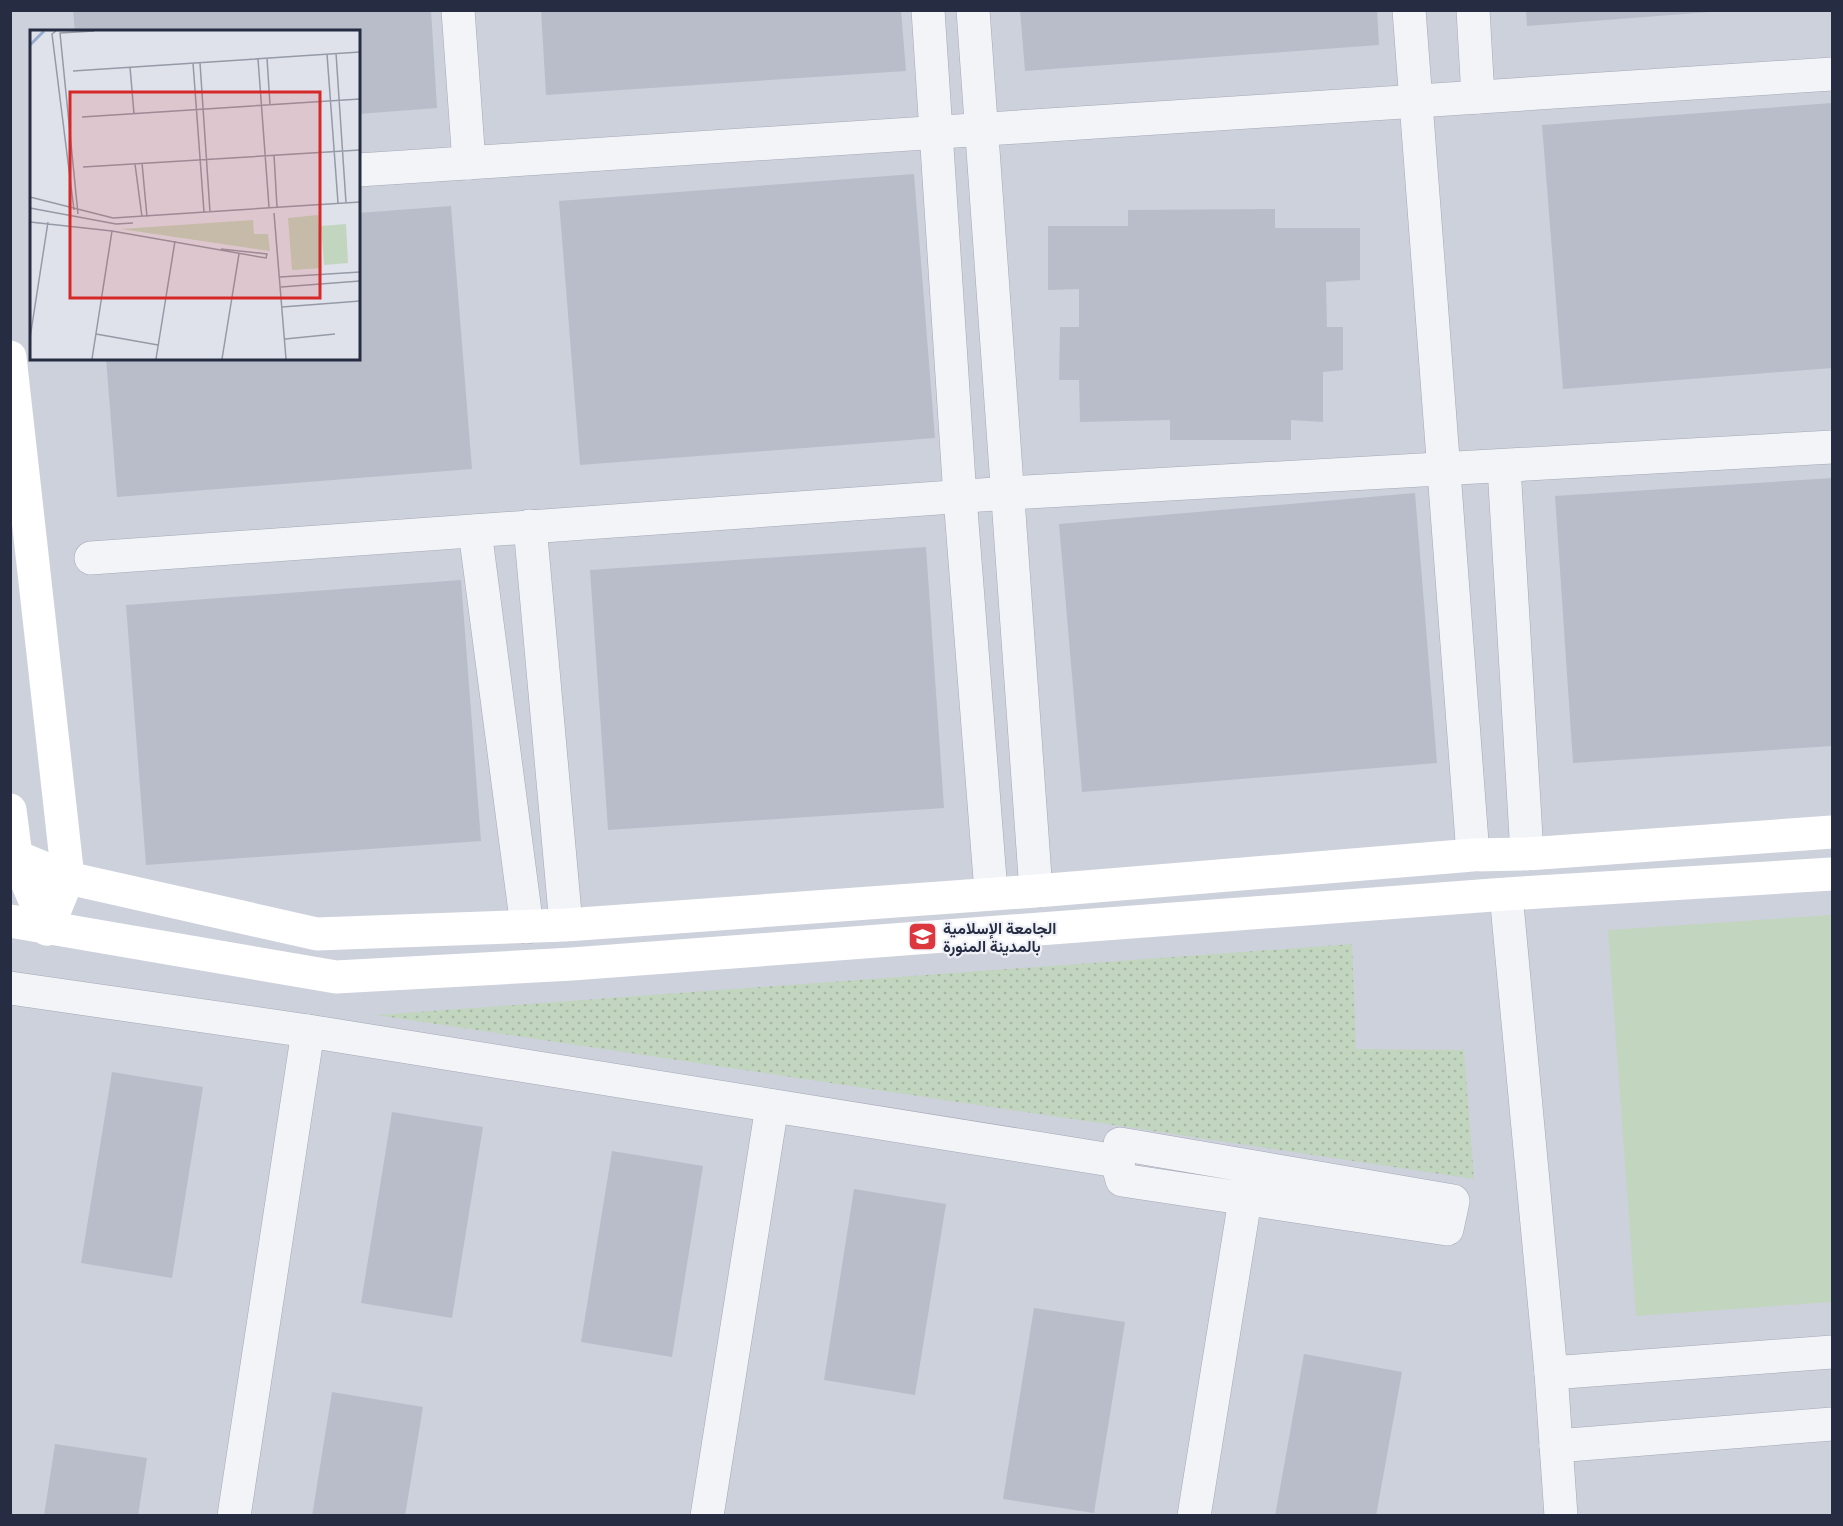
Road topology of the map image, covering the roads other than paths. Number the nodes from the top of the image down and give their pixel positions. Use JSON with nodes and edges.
{"nodes":[{"id":1,"x":458,"y":10,"type":"edge"},
{"id":2,"x":928,"y":10,"type":"edge"},
{"id":3,"x":973,"y":10,"type":"edge"},
{"id":4,"x":1408,"y":10,"type":"edge"},
{"id":5,"x":1473,"y":10,"type":"edge"},
{"id":6,"x":1833,"y":74,"type":"edge"},
{"id":7,"x":1478,"y":97,"type":"junction"},
{"id":8,"x":1416,"y":101,"type":"junction"},
{"id":9,"x":982,"y":131,"type":"junction"},
{"id":10,"x":938,"y":134,"type":"junction"},
{"id":11,"x":469,"y":163,"type":"junction"},
{"id":12,"x":360,"y":170,"type":"edge"},
{"id":13,"x":10,"y":357,"type":"edge"},
{"id":14,"x":1833,"y":447,"type":"edge"},
{"id":15,"x":1504,"y":467,"type":"junction"},
{"id":16,"x":1442,"y":470,"type":"junction"},
{"id":17,"x":1009,"y":493,"type":"junction"},
{"id":18,"x":960,"y":497,"type":"junction"},
{"id":19,"x":530,"y":526,"type":"junction"},
{"id":20,"x":475,"y":531,"type":"junction"},
{"id":21,"x":91,"y":558,"type":"dead end"},
{"id":22,"x":10,"y":810,"type":"edge"},
{"id":23,"x":1833,"y":832,"type":"edge"},
{"id":24,"x":1527,"y":854,"type":"junction"},
{"id":25,"x":13,"y":855,"type":"edge"},
{"id":26,"x":1473,"y":855,"type":"junction"},
{"id":27,"x":1833,"y":874,"type":"edge"},
{"id":28,"x":68,"y":878,"type":"junction"},
{"id":29,"x":1036,"y":891,"type":"junction"},
{"id":30,"x":992,"y":892,"type":"junction"},
{"id":31,"x":1506,"y":894,"type":"junction"},
{"id":32,"x":10,"y":921,"type":"edge"},
{"id":33,"x":566,"y":925,"type":"junction"},
{"id":34,"x":527,"y":927,"type":"junction"},
{"id":35,"x":48,"y":929,"type":"junction"},
{"id":36,"x":10,"y":988,"type":"edge"},
{"id":37,"x":308,"y":1031,"type":"junction"},
{"id":38,"x":772,"y":1106,"type":"junction"},
{"id":39,"x":1117,"y":1161,"type":"junction"},
{"id":40,"x":1245,"y":1200,"type":"junction"},
{"id":41,"x":1833,"y":1352,"type":"edge"},
{"id":42,"x":1551,"y":1373,"type":"junction"},
{"id":43,"x":1833,"y":1424,"type":"edge"},
{"id":44,"x":1556,"y":1446,"type":"junction"},
{"id":45,"x":234,"y":1515,"type":"edge"},
{"id":46,"x":707,"y":1515,"type":"edge"},
{"id":47,"x":1194,"y":1515,"type":"edge"},
{"id":48,"x":1561,"y":1515,"type":"edge"}],
"edges":[{"from":1,"to":11,"type":"street"},
{"from":2,"to":10,"type":"street"},
{"from":3,"to":9,"type":"street"},
{"from":4,"to":8,"type":"street"},
{"from":5,"to":7,"type":"street"},
{"from":6,"to":7,"type":"street"},
{"from":7,"to":8,"type":"street"},
{"from":8,"to":9,"type":"street"},
{"from":8,"to":16,"type":"street"},
{"from":9,"to":10,"type":"street"},
{"from":9,"to":17,"type":"street"},
{"from":10,"to":11,"type":"street"},
{"from":10,"to":18,"type":"street"},
{"from":11,"to":12,"type":"street"},
{"from":13,"to":28,"type":"main road"},
{"from":14,"to":15,"type":"street"},
{"from":15,"to":16,"type":"street"},
{"from":15,"to":24,"type":"street"},
{"from":16,"to":17,"type":"street"},
{"from":16,"to":26,"type":"street"},
{"from":17,"to":18,"type":"street"},
{"from":17,"to":29,"type":"street"},
{"from":18,"to":19,"type":"street"},
{"from":18,"to":30,"type":"street"},
{"from":19,"to":20,"type":"street"},
{"from":19,"to":33,"type":"street"},
{"from":20,"to":21,"type":"street"},
{"from":20,"to":34,"type":"street"},
{"from":22,"to":25,"type":"main road"},
{"from":23,"to":24,"type":"main road"},
{"from":24,"to":26,"type":"main road"},
{"from":25,"to":28,"type":"main road"},
{"from":25,"to":35,"type":"main road"},
{"from":26,"to":29,"type":"main road"},
{"from":27,"to":31,"type":"main road"},
{"from":28,"to":34,"type":"main road"},
{"from":28,"to":35,"type":"main road"},
{"from":29,"to":30,"type":"main road"},
{"from":30,"to":33,"type":"main road"},
{"from":31,"to":35,"type":"main road"},
{"from":31,"to":42,"type":"street"},
{"from":32,"to":35,"type":"main road"},
{"from":33,"to":34,"type":"main road"},
{"from":36,"to":37,"type":"street"},
{"from":37,"to":38,"type":"street"},
{"from":37,"to":45,"type":"street"},
{"from":38,"to":39,"type":"street"},
{"from":38,"to":46,"type":"street"},
{"from":39,"to":40,"type":"street"},
{"from":39,"to":40,"type":"street"},
{"from":40,"to":47,"type":"street"},
{"from":41,"to":42,"type":"street"},
{"from":42,"to":44,"type":"street"},
{"from":43,"to":44,"type":"street"},
{"from":44,"to":48,"type":"street"}]}
